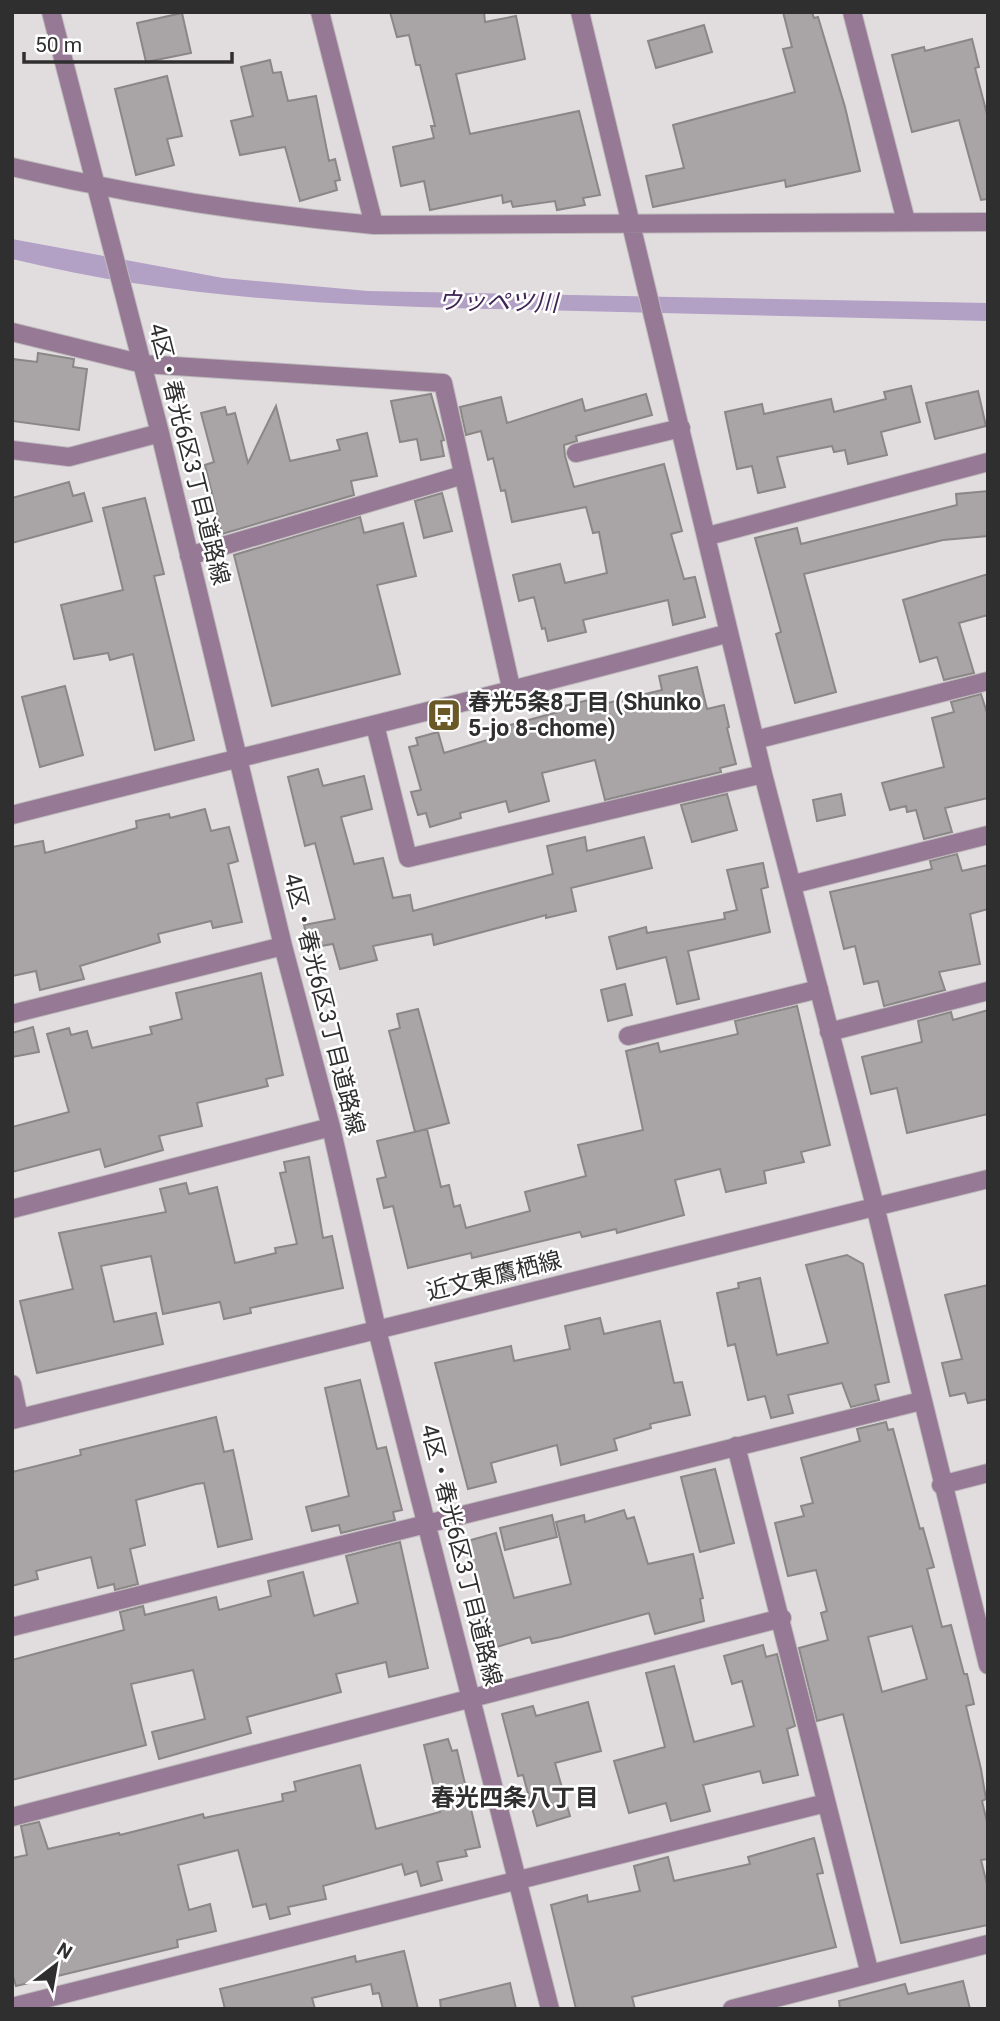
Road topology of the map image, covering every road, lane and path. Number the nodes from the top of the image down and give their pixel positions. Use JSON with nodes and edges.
{"nodes":[{"id":1,"x":51,"y":12,"type":"edge"},
{"id":2,"x":320,"y":12,"type":"edge"},
{"id":3,"x":580,"y":12,"type":"edge"},
{"id":4,"x":852,"y":12,"type":"edge"},
{"id":5,"x":12,"y":167,"type":"edge"},
{"id":6,"x":94,"y":186,"type":"junction"},
{"id":7,"x":906,"y":221,"type":"junction"},
{"id":8,"x":988,"y":222,"type":"edge"},
{"id":9,"x":631,"y":223,"type":"junction"},
{"id":10,"x":374,"y":225,"type":"junction"},
{"id":11,"x":12,"y":332,"type":"edge"},
{"id":12,"x":141,"y":356,"type":"junction"},
{"id":13,"x":681,"y":428,"type":"junction"},
{"id":14,"x":160,"y":433,"type":"junction"},
{"id":15,"x":12,"y":450,"type":"edge"},
{"id":16,"x":576,"y":453,"type":"dead end"},
{"id":17,"x":988,"y":462,"type":"edge"},
{"id":18,"x":463,"y":474,"type":"junction"},
{"id":19,"x":708,"y":536,"type":"junction"},
{"id":20,"x":189,"y":556,"type":"junction"},
{"id":21,"x":729,"y":633,"type":"junction"},
{"id":22,"x":988,"y":681,"type":"edge"},
{"id":23,"x":512,"y":692,"type":"junction"},
{"id":24,"x":375,"y":724,"type":"junction"},
{"id":25,"x":755,"y":740,"type":"junction"},
{"id":26,"x":237,"y":757,"type":"junction"},
{"id":27,"x":763,"y":774,"type":"junction"},
{"id":28,"x":12,"y":815,"type":"edge"},
{"id":29,"x":988,"y":835,"type":"edge"},
{"id":30,"x":794,"y":884,"type":"junction"},
{"id":31,"x":283,"y":946,"type":"junction"},
{"id":32,"x":819,"y":989,"type":"junction"},
{"id":33,"x":988,"y":991,"type":"edge"},
{"id":34,"x":12,"y":1014,"type":"edge"},
{"id":35,"x":829,"y":1031,"type":"junction"},
{"id":36,"x":628,"y":1035,"type":"dead end"},
{"id":37,"x":331,"y":1127,"type":"junction"},
{"id":38,"x":988,"y":1179,"type":"edge"},
{"id":39,"x":875,"y":1206,"type":"junction"},
{"id":40,"x":12,"y":1209,"type":"edge"},
{"id":41,"x":377,"y":1330,"type":"junction"},
{"id":42,"x":12,"y":1384,"type":"edge"},
{"id":43,"x":921,"y":1401,"type":"junction"},
{"id":44,"x":16,"y":1419,"type":"edge"},
{"id":45,"x":736,"y":1446,"type":"junction"},
{"id":46,"x":988,"y":1473,"type":"edge"},
{"id":47,"x":941,"y":1485,"type":"junction"},
{"id":48,"x":428,"y":1522,"type":"junction"},
{"id":49,"x":782,"y":1618,"type":"junction"},
{"id":50,"x":12,"y":1627,"type":"edge"},
{"id":51,"x":988,"y":1665,"type":"edge"},
{"id":52,"x":473,"y":1699,"type":"junction"},
{"id":53,"x":827,"y":1803,"type":"junction"},
{"id":54,"x":12,"y":1817,"type":"edge"},
{"id":55,"x":518,"y":1879,"type":"junction"},
{"id":56,"x":988,"y":1944,"type":"edge"},
{"id":57,"x":870,"y":1974,"type":"junction"},
{"id":58,"x":12,"y":2007,"type":"edge"},
{"id":59,"x":550,"y":2009,"type":"edge"},
{"id":60,"x":732,"y":2009,"type":"edge"}],
"edges":[{"from":1,"to":6,"type":"street","name":"4区・春光6区3丁目道路線"},
{"from":2,"to":10,"type":"street"},
{"from":3,"to":9,"type":"street"},
{"from":4,"to":7,"type":"street"},
{"from":5,"to":6,"type":"street"},
{"from":6,"to":10,"type":"street"},
{"from":6,"to":12,"type":"street","name":"4区・春光6区3丁目道路線"},
{"from":7,"to":8,"type":"street"},
{"from":7,"to":9,"type":"street"},
{"from":9,"to":10,"type":"street"},
{"from":9,"to":13,"type":"street"},
{"from":11,"to":12,"type":"street"},
{"from":12,"to":14,"type":"street","name":"4区・春光6区3丁目道路線"},
{"from":12,"to":18,"type":"street"},
{"from":13,"to":16,"type":"street"},
{"from":13,"to":19,"type":"street"},
{"from":14,"to":15,"type":"street"},
{"from":14,"to":20,"type":"street","name":"4区・春光6区3丁目道路線"},
{"from":17,"to":19,"type":"street"},
{"from":18,"to":20,"type":"street"},
{"from":18,"to":23,"type":"street"},
{"from":19,"to":21,"type":"street"},
{"from":20,"to":26,"type":"street","name":"4区・春光6区3丁目道路線"},
{"from":21,"to":23,"type":"street"},
{"from":21,"to":25,"type":"street"},
{"from":22,"to":25,"type":"street"},
{"from":23,"to":24,"type":"street"},
{"from":24,"to":26,"type":"street"},
{"from":24,"to":27,"type":"street"},
{"from":25,"to":27,"type":"street"},
{"from":26,"to":28,"type":"street"},
{"from":26,"to":31,"type":"street","name":"4区・春光6区3丁目道路線"},
{"from":27,"to":30,"type":"street"},
{"from":29,"to":30,"type":"street"},
{"from":30,"to":32,"type":"street"},
{"from":31,"to":34,"type":"street"},
{"from":31,"to":37,"type":"street","name":"4区・春光6区3丁目道路線"},
{"from":32,"to":35,"type":"street"},
{"from":32,"to":36,"type":"street"},
{"from":33,"to":35,"type":"street"},
{"from":35,"to":39,"type":"street"},
{"from":37,"to":40,"type":"street"},
{"from":37,"to":41,"type":"street","name":"4区・春光6区3丁目道路線"},
{"from":38,"to":39,"type":"street","name":"近文東鷹栖線"},
{"from":39,"to":41,"type":"street","name":"近文東鷹栖線"},
{"from":39,"to":43,"type":"street"},
{"from":41,"to":44,"type":"street","name":"近文東鷹栖線"},
{"from":41,"to":48,"type":"street","name":"4区・春光6区3丁目道路線"},
{"from":42,"to":44,"type":"street"},
{"from":43,"to":45,"type":"street"},
{"from":43,"to":47,"type":"street"},
{"from":45,"to":48,"type":"street"},
{"from":45,"to":49,"type":"street"},
{"from":46,"to":47,"type":"street"},
{"from":47,"to":51,"type":"street"},
{"from":48,"to":50,"type":"street"},
{"from":48,"to":52,"type":"street","name":"4区・春光6区3丁目道路線"},
{"from":49,"to":52,"type":"street"},
{"from":49,"to":53,"type":"street"},
{"from":52,"to":54,"type":"street"},
{"from":52,"to":55,"type":"street","name":"4区・春光6区3丁目道路線"},
{"from":53,"to":55,"type":"street"},
{"from":53,"to":57,"type":"street"},
{"from":55,"to":58,"type":"street"},
{"from":55,"to":59,"type":"street","name":"4区・春光6区3丁目道路線"},
{"from":56,"to":57,"type":"street"},
{"from":57,"to":60,"type":"street"}]}
